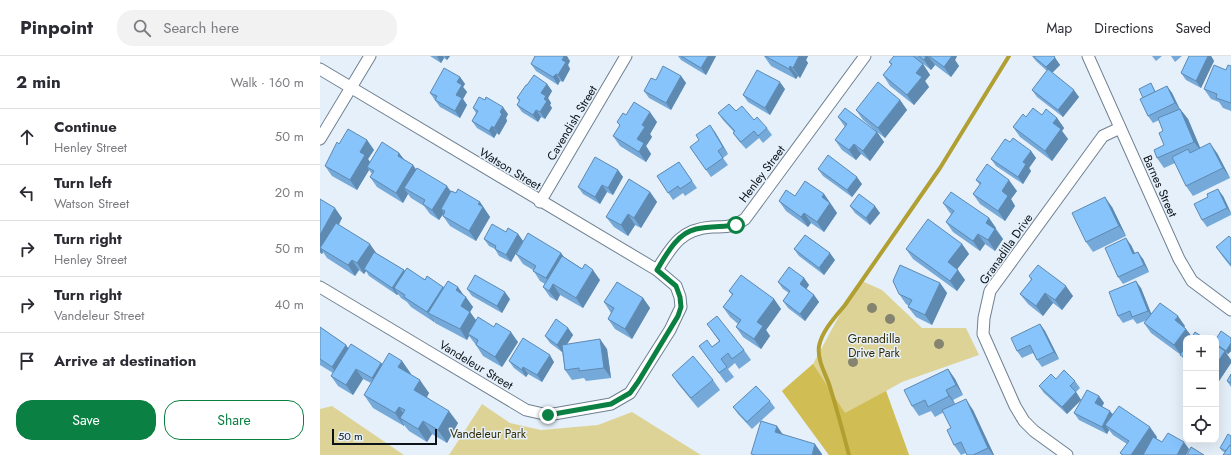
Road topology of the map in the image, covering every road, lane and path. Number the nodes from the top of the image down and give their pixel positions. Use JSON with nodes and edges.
{"nodes":[{"id":1,"x":370,"y":56,"type":"edge"},
{"id":2,"x":626,"y":56,"type":"edge"},
{"id":3,"x":865,"y":56,"type":"edge"},
{"id":4,"x":1088,"y":56,"type":"edge"},
{"id":5,"x":320,"y":69,"type":"edge"},
{"id":6,"x":351,"y":88,"type":"junction"},
{"id":7,"x":1120,"y":128,"type":"junction"},
{"id":8,"x":320,"y":139,"type":"edge"},
{"id":9,"x":540,"y":202,"type":"junction"},
{"id":10,"x":657,"y":270,"type":"junction"},
{"id":11,"x":320,"y":287,"type":"edge"},
{"id":12,"x":1231,"y":310,"type":"edge"},
{"id":13,"x":630,"y":393,"type":"joint"},
{"id":14,"x":1067,"y":455,"type":"edge"}],
"edges":[{"from":1,"to":6,"type":"street"},
{"from":2,"to":9,"type":"street","name":"Cavendish Street"},
{"from":3,"to":10,"type":"street","name":"Henley Street"},
{"from":4,"to":7,"type":"street","name":"Barnes Street"},
{"from":5,"to":6,"type":"street","name":"Watson Street"},
{"from":6,"to":8,"type":"street"},
{"from":6,"to":9,"type":"street","name":"Watson Street"},
{"from":7,"to":12,"type":"street","name":"Barnes Street"},
{"from":7,"to":14,"type":"street","name":"Granadilla Drive"},
{"from":9,"to":10,"type":"street","name":"Watson Street"},
{"from":10,"to":13,"type":"street","name":"Watson Street"},
{"from":11,"to":13,"type":"street","name":"Vandeleur Street"}]}
